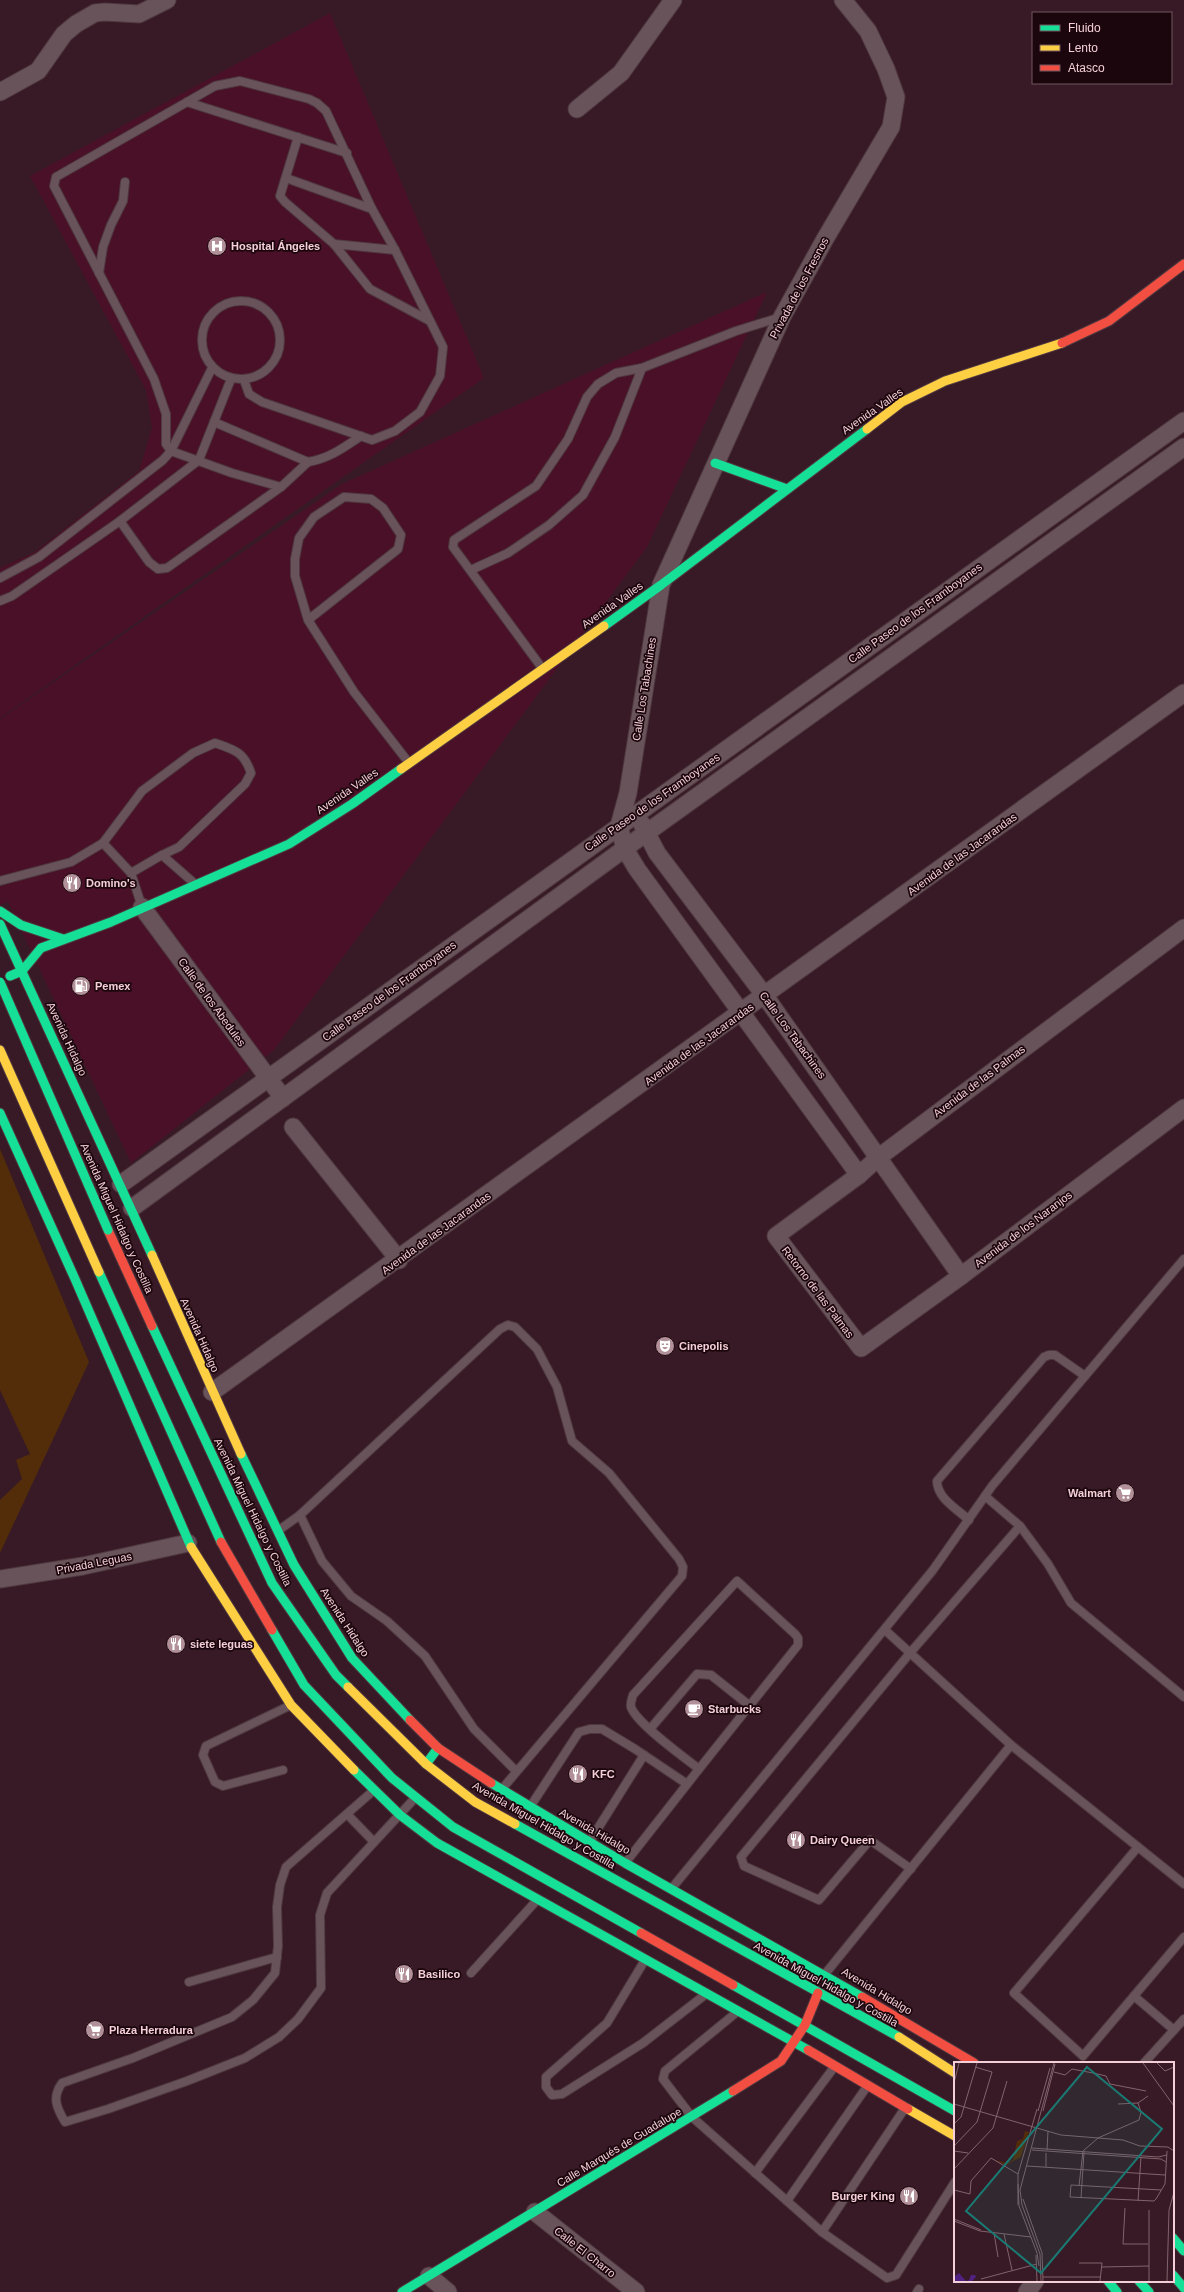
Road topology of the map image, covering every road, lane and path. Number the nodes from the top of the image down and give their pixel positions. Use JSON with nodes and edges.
{"nodes":[{"id":1,"x":167,"y":0,"type":"edge"},
{"id":2,"x":673,"y":0,"type":"edge"},
{"id":3,"x":843,"y":0,"type":"edge"},
{"id":4,"x":0,"y":92,"type":"edge"},
{"id":5,"x":187,"y":102,"type":"junction"},
{"id":6,"x":576,"y":109,"type":"dead end"},
{"id":7,"x":298,"y":137,"type":"junction"},
{"id":8,"x":347,"y":152,"type":"junction"},
{"id":9,"x":286,"y":178,"type":"junction"},
{"id":10,"x":125,"y":182,"type":"dead end"},
{"id":11,"x":372,"y":209,"type":"junction"},
{"id":12,"x":334,"y":244,"type":"junction"},
{"id":13,"x":395,"y":250,"type":"junction"},
{"id":14,"x":1184,"y":264,"type":"edge"},
{"id":15,"x":99,"y":273,"type":"junction"},
{"id":16,"x":782,"y":317,"type":"junction"},
{"id":17,"x":430,"y":321,"type":"junction"},
{"id":18,"x":212,"y":368,"type":"junction"},
{"id":19,"x":642,"y":368,"type":"junction"},
{"id":20,"x":231,"y":379,"type":"junction"},
{"id":21,"x":244,"y":380,"type":"junction"},
{"id":22,"x":1184,"y":421,"type":"edge"},
{"id":23,"x":214,"y":422,"type":"junction"},
{"id":24,"x":361,"y":436,"type":"junction"},
{"id":25,"x":1184,"y":447,"type":"edge"},
{"id":26,"x":170,"y":451,"type":"junction"},
{"id":27,"x":199,"y":460,"type":"junction"},
{"id":28,"x":308,"y":462,"type":"junction"},
{"id":29,"x":715,"y":463,"type":"junction"},
{"id":30,"x":281,"y":487,"type":"junction"},
{"id":31,"x":787,"y":489,"type":"junction"},
{"id":32,"x":120,"y":521,"type":"junction"},
{"id":33,"x":471,"y":570,"type":"junction"},
{"id":34,"x":0,"y":578,"type":"edge"},
{"id":35,"x":661,"y":585,"type":"junction"},
{"id":36,"x":0,"y":601,"type":"edge"},
{"id":37,"x":308,"y":620,"type":"junction"},
{"id":38,"x":542,"y":669,"type":"junction"},
{"id":39,"x":1184,"y":693,"type":"edge"},
{"id":40,"x":409,"y":763,"type":"junction"},
{"id":41,"x":628,"y":793,"type":"junction"},
{"id":42,"x":637,"y":813,"type":"junction"},
{"id":43,"x":619,"y":826,"type":"junction"},
{"id":44,"x":646,"y":834,"type":"junction"},
{"id":45,"x":103,"y":843,"type":"junction"},
{"id":46,"x":625,"y":849,"type":"junction"},
{"id":47,"x":162,"y":855,"type":"junction"},
{"id":48,"x":131,"y":873,"type":"junction"},
{"id":49,"x":0,"y":881,"type":"edge"},
{"id":50,"x":196,"y":885,"type":"junction"},
{"id":51,"x":142,"y":907,"type":"junction"},
{"id":52,"x":0,"y":910,"type":"edge"},
{"id":53,"x":0,"y":924,"type":"edge"},
{"id":54,"x":1184,"y":928,"type":"edge"},
{"id":55,"x":63,"y":939,"type":"junction"},
{"id":56,"x":4,"y":944,"type":"edge"},
{"id":57,"x":41,"y":948,"type":"junction"},
{"id":58,"x":22,"y":970,"type":"junction"},
{"id":59,"x":0,"y":981,"type":"edge"},
{"id":60,"x":765,"y":996,"type":"junction"},
{"id":61,"x":35,"y":998,"type":"junction"},
{"id":62,"x":0,"y":1008,"type":"edge"},
{"id":63,"x":742,"y":1012,"type":"junction"},
{"id":64,"x":0,"y":1050,"type":"edge"},
{"id":65,"x":268,"y":1079,"type":"junction"},
{"id":66,"x":283,"y":1098,"type":"junction"},
{"id":67,"x":1184,"y":1108,"type":"edge"},
{"id":68,"x":0,"y":1113,"type":"edge"},
{"id":69,"x":293,"y":1127,"type":"dead end"},
{"id":70,"x":178,"y":1143,"type":"junction"},
{"id":71,"x":879,"y":1157,"type":"junction"},
{"id":72,"x":195,"y":1162,"type":"junction"},
{"id":73,"x":859,"y":1175,"type":"junction"},
{"id":74,"x":121,"y":1184,"type":"junction"},
{"id":75,"x":132,"y":1208,"type":"junction"},
{"id":76,"x":776,"y":1236,"type":"joint"},
{"id":77,"x":1184,"y":1259,"type":"edge"},
{"id":78,"x":399,"y":1260,"type":"junction"},
{"id":79,"x":961,"y":1276,"type":"junction"},
{"id":80,"x":861,"y":1348,"type":"joint"},
{"id":81,"x":1085,"y":1376,"type":"junction"},
{"id":82,"x":212,"y":1392,"type":"junction"},
{"id":83,"x":985,"y":1496,"type":"junction"},
{"id":84,"x":300,"y":1515,"type":"junction"},
{"id":85,"x":969,"y":1520,"type":"junction"},
{"id":86,"x":1020,"y":1526,"type":"junction"},
{"id":87,"x":278,"y":1531,"type":"junction"},
{"id":88,"x":188,"y":1543,"type":"junction"},
{"id":89,"x":0,"y":1579,"type":"edge"},
{"id":90,"x":885,"y":1630,"type":"junction"},
{"id":91,"x":910,"y":1653,"type":"junction"},
{"id":92,"x":1184,"y":1697,"type":"edge"},
{"id":93,"x":291,"y":1705,"type":"junction"},
{"id":94,"x":750,"y":1706,"type":"junction"},
{"id":95,"x":650,"y":1729,"type":"junction"},
{"id":96,"x":1011,"y":1745,"type":"junction"},
{"id":97,"x":438,"y":1748,"type":"junction"},
{"id":98,"x":644,"y":1755,"type":"junction"},
{"id":99,"x":426,"y":1764,"type":"junction"},
{"id":100,"x":699,"y":1768,"type":"junction"},
{"id":101,"x":283,"y":1770,"type":"dead end"},
{"id":102,"x":516,"y":1771,"type":"junction"},
{"id":103,"x":687,"y":1784,"type":"junction"},
{"id":104,"x":502,"y":1790,"type":"junction"},
{"id":105,"x":374,"y":1791,"type":"junction"},
{"id":106,"x":416,"y":1797,"type":"junction"},
{"id":107,"x":530,"y":1807,"type":"junction"},
{"id":108,"x":347,"y":1814,"type":"junction"},
{"id":109,"x":400,"y":1815,"type":"junction"},
{"id":110,"x":374,"y":1842,"type":"junction"},
{"id":111,"x":589,"y":1842,"type":"junction"},
{"id":112,"x":1138,"y":1847,"type":"junction"},
{"id":113,"x":625,"y":1863,"type":"junction"},
{"id":114,"x":911,"y":1869,"type":"junction"},
{"id":115,"x":1184,"y":1884,"type":"edge"},
{"id":116,"x":671,"y":1889,"type":"junction"},
{"id":117,"x":537,"y":1899,"type":"junction"},
{"id":118,"x":1184,"y":1937,"type":"edge"},
{"id":119,"x":277,"y":1957,"type":"junction"},
{"id":120,"x":645,"y":1960,"type":"junction"},
{"id":121,"x":471,"y":1973,"type":"dead end"},
{"id":122,"x":825,"y":1975,"type":"junction"},
{"id":123,"x":189,"y":1982,"type":"dead end"},
{"id":124,"x":706,"y":1993,"type":"junction"},
{"id":125,"x":818,"y":1993,"type":"junction"},
{"id":126,"x":1134,"y":1996,"type":"junction"},
{"id":127,"x":738,"y":2011,"type":"junction"},
{"id":128,"x":1184,"y":2019,"type":"edge"},
{"id":129,"x":805,"y":2025,"type":"junction"},
{"id":130,"x":1174,"y":2030,"type":"junction"},
{"id":131,"x":794,"y":2042,"type":"junction"},
{"id":132,"x":972,"y":2062,"type":"edge"},
{"id":133,"x":1145,"y":2062,"type":"edge"},
{"id":134,"x":835,"y":2066,"type":"junction"},
{"id":135,"x":954,"y":2072,"type":"edge"},
{"id":136,"x":868,"y":2085,"type":"junction"},
{"id":137,"x":906,"y":2107,"type":"junction"},
{"id":138,"x":954,"y":2111,"type":"edge"},
{"id":139,"x":692,"y":2117,"type":"junction"},
{"id":140,"x":954,"y":2135,"type":"edge"},
{"id":141,"x":755,"y":2173,"type":"junction"},
{"id":142,"x":954,"y":2184,"type":"edge"},
{"id":143,"x":787,"y":2201,"type":"junction"},
{"id":144,"x":535,"y":2212,"type":"junction"},
{"id":145,"x":822,"y":2232,"type":"junction"},
{"id":146,"x":1174,"y":2239,"type":"edge"},
{"id":147,"x":1184,"y":2251,"type":"edge"},
{"id":148,"x":429,"y":2276,"type":"junction"},
{"id":149,"x":1174,"y":2276,"type":"edge"},
{"id":150,"x":1034,"y":2282,"type":"edge"},
{"id":151,"x":1109,"y":2282,"type":"edge"},
{"id":152,"x":1140,"y":2282,"type":"edge"},
{"id":153,"x":1184,"y":2288,"type":"edge"},
{"id":154,"x":402,"y":2292,"type":"edge"},
{"id":155,"x":448,"y":2292,"type":"edge"},
{"id":156,"x":636,"y":2292,"type":"edge"},
{"id":157,"x":1027,"y":2292,"type":"edge"},
{"id":158,"x":1117,"y":2292,"type":"edge"},
{"id":159,"x":1149,"y":2292,"type":"edge"}],
"edges":[{"from":1,"to":4,"type":"street"},
{"from":2,"to":6,"type":"street"},
{"from":3,"to":16,"type":"street","name":"Privada de los Fresnos"},
{"from":5,"to":7,"type":"lane"},
{"from":5,"to":8,"type":"lane"},
{"from":5,"to":15,"type":"lane"},
{"from":7,"to":8,"type":"lane"},
{"from":7,"to":9,"type":"lane"},
{"from":8,"to":11,"type":"lane"},
{"from":9,"to":11,"type":"lane"},
{"from":9,"to":12,"type":"lane"},
{"from":10,"to":15,"type":"lane"},
{"from":11,"to":13,"type":"lane"},
{"from":12,"to":13,"type":"lane"},
{"from":12,"to":17,"type":"lane"},
{"from":13,"to":17,"type":"lane"},
{"from":14,"to":31,"type":"main road","name":"Avenida Valles"},
{"from":15,"to":26,"type":"lane"},
{"from":16,"to":19,"type":"lane"},
{"from":16,"to":29,"type":"street","name":"Privada de los Fresnos"},
{"from":17,"to":24,"type":"lane"},
{"from":18,"to":20,"type":"lane"},
{"from":18,"to":21,"type":"lane"},
{"from":18,"to":26,"type":"lane"},
{"from":19,"to":33,"type":"lane"},
{"from":19,"to":33,"type":"lane"},
{"from":20,"to":21,"type":"lane"},
{"from":20,"to":23,"type":"lane"},
{"from":21,"to":24,"type":"lane"},
{"from":22,"to":42,"type":"street","name":"Calle Paseo de los Framboyanes"},
{"from":23,"to":27,"type":"lane"},
{"from":23,"to":28,"type":"lane"},
{"from":24,"to":28,"type":"lane"},
{"from":25,"to":44,"type":"street","name":"Calle Paseo de los Framboyanes"},
{"from":26,"to":27,"type":"lane"},
{"from":26,"to":34,"type":"lane"},
{"from":27,"to":30,"type":"lane"},
{"from":27,"to":32,"type":"lane"},
{"from":28,"to":30,"type":"lane"},
{"from":29,"to":31,"type":"main road"},
{"from":29,"to":35,"type":"street","name":"Privada de los Fresnos"},
{"from":30,"to":32,"type":"lane"},
{"from":31,"to":35,"type":"main road","name":"Avenida Valles"},
{"from":32,"to":36,"type":"lane"},
{"from":33,"to":38,"type":"lane"},
{"from":35,"to":38,"type":"main road","name":"Avenida Valles"},
{"from":35,"to":41,"type":"street","name":"Calle Los Tabachines"},
{"from":37,"to":37,"type":"lane"},
{"from":37,"to":40,"type":"lane"},
{"from":38,"to":40,"type":"main road","name":"Avenida Valles"},
{"from":39,"to":60,"type":"street","name":"Avenida de las Jacarandas"},
{"from":40,"to":50,"type":"main road","name":"Avenida Valles"},
{"from":41,"to":42,"type":"street","name":"Calle Los Tabachines"},
{"from":41,"to":43,"type":"street","name":"Calle Los Tabachines"},
{"from":42,"to":43,"type":"street","name":"Calle Paseo de los Framboyanes"},
{"from":42,"to":44,"type":"street","name":"Calle Los Tabachines"},
{"from":43,"to":46,"type":"street","name":"Calle Los Tabachines"},
{"from":43,"to":65,"type":"street","name":"Calle Paseo de los Framboyanes"},
{"from":44,"to":46,"type":"street","name":"Calle Paseo de los Framboyanes"},
{"from":44,"to":60,"type":"street","name":"Calle Los Tabachines"},
{"from":45,"to":47,"type":"lane"},
{"from":45,"to":48,"type":"lane"},
{"from":45,"to":49,"type":"lane"},
{"from":46,"to":63,"type":"street","name":"Calle Los Tabachines"},
{"from":46,"to":66,"type":"street","name":"Calle Paseo de los Framboyanes"},
{"from":47,"to":48,"type":"lane"},
{"from":47,"to":50,"type":"lane"},
{"from":48,"to":51,"type":"lane"},
{"from":50,"to":51,"type":"main road","name":"Avenida Valles"},
{"from":51,"to":55,"type":"main road","name":"Avenida Valles"},
{"from":51,"to":65,"type":"street","name":"Calle de los Abedules"},
{"from":52,"to":55,"type":"main road"},
{"from":53,"to":56,"type":"main road","name":"Avenida Hidalgo"},
{"from":54,"to":71,"type":"street","name":"Avenida de las Palmas"},
{"from":55,"to":57,"type":"main road","name":"Avenida Valles"},
{"from":56,"to":57,"type":"main road"},
{"from":56,"to":58,"type":"main road","name":"Avenida Hidalgo"},
{"from":57,"to":58,"type":"main road","name":"Avenida Valles"},
{"from":58,"to":59,"type":"main road"},
{"from":58,"to":61,"type":"main road","name":"Avenida Hidalgo"},
{"from":59,"to":99,"type":"main road","name":"Avenida Miguel Hidalgo y Costilla","bridge":true},
{"from":60,"to":63,"type":"street","name":"Avenida de las Jacarandas"},
{"from":60,"to":71,"type":"street","name":"Calle Los Tabachines"},
{"from":61,"to":62,"type":"main road"},
{"from":61,"to":74,"type":"main road","name":"Avenida Hidalgo"},
{"from":63,"to":73,"type":"street","name":"Calle Los Tabachines"},
{"from":63,"to":78,"type":"street","name":"Avenida de las Jacarandas"},
{"from":64,"to":106,"type":"main road"},
{"from":65,"to":66,"type":"street","name":"Calle de los Abedules"},
{"from":65,"to":70,"type":"street","name":"Calle Paseo de los Framboyanes"},
{"from":66,"to":72,"type":"street","name":"Calle Paseo de los Framboyanes"},
{"from":67,"to":79,"type":"street","name":"Avenida de los Naranjos"},
{"from":68,"to":88,"type":"main road"},
{"from":69,"to":78,"type":"street"},
{"from":70,"to":72,"type":"street"},
{"from":70,"to":74,"type":"street","name":"Calle Paseo de los Framboyanes"},
{"from":71,"to":73,"type":"street","name":"Avenida de las Palmas"},
{"from":71,"to":79,"type":"street","name":"Calle Los Tabachines"},
{"from":72,"to":75,"type":"street","name":"Calle Paseo de los Framboyanes"},
{"from":73,"to":76,"type":"street","name":"Avenida de las Palmas"},
{"from":74,"to":75,"type":"main road","name":"Avenida Hidalgo"},
{"from":75,"to":82,"type":"main road","name":"Avenida Hidalgo"},
{"from":76,"to":80,"type":"street","name":"Retorno de las Palmas"},
{"from":77,"to":81,"type":"lane"},
{"from":78,"to":82,"type":"street","name":"Avenida de las Jacarandas"},
{"from":79,"to":80,"type":"street","name":"Avenida de los Naranjos"},
{"from":81,"to":83,"type":"lane"},
{"from":81,"to":85,"type":"lane"},
{"from":82,"to":87,"type":"main road","name":"Avenida Hidalgo"},
{"from":83,"to":85,"type":"lane"},
{"from":83,"to":86,"type":"lane"},
{"from":84,"to":87,"type":"lane"},
{"from":84,"to":102,"type":"lane"},
{"from":84,"to":102,"type":"lane"},
{"from":85,"to":90,"type":"lane"},
{"from":86,"to":91,"type":"lane"},
{"from":86,"to":92,"type":"lane"},
{"from":87,"to":97,"type":"main road","name":"Avenida Hidalgo"},
{"from":88,"to":89,"type":"street","name":"Privada Leguas"},
{"from":88,"to":93,"type":"main road"},
{"from":90,"to":91,"type":"lane"},
{"from":90,"to":116,"type":"lane"},
{"from":91,"to":96,"type":"lane"},
{"from":91,"to":114,"type":"lane"},
{"from":93,"to":101,"type":"lane"},
{"from":93,"to":105,"type":"main road"},
{"from":94,"to":95,"type":"lane"},
{"from":94,"to":95,"type":"lane"},
{"from":94,"to":100,"type":"lane"},
{"from":95,"to":100,"type":"lane"},
{"from":96,"to":112,"type":"lane"},
{"from":96,"to":114,"type":"lane"},
{"from":97,"to":99,"type":"main road"},
{"from":97,"to":104,"type":"main road","name":"Avenida Hidalgo"},
{"from":98,"to":103,"type":"lane"},
{"from":98,"to":107,"type":"lane"},
{"from":98,"to":111,"type":"lane"},
{"from":99,"to":125,"type":"main road","name":"Avenida Miguel Hidalgo y Costilla"},
{"from":100,"to":103,"type":"lane"},
{"from":102,"to":104,"type":"lane"},
{"from":103,"to":113,"type":"lane"},
{"from":104,"to":107,"type":"main road","name":"Avenida Hidalgo"},
{"from":105,"to":108,"type":"lane"},
{"from":105,"to":109,"type":"main road"},
{"from":106,"to":109,"type":"lane"},
{"from":106,"to":129,"type":"main road"},
{"from":107,"to":111,"type":"main road","name":"Avenida Hidalgo"},
{"from":108,"to":110,"type":"lane"},
{"from":108,"to":119,"type":"lane"},
{"from":109,"to":110,"type":"lane"},
{"from":109,"to":117,"type":"main road"},
{"from":110,"to":119,"type":"lane"},
{"from":111,"to":113,"type":"main road","name":"Avenida Hidalgo"},
{"from":112,"to":115,"type":"lane"},
{"from":112,"to":126,"type":"lane"},
{"from":113,"to":116,"type":"main road","name":"Avenida Hidalgo"},
{"from":114,"to":122,"type":"lane"},
{"from":116,"to":122,"type":"main road","name":"Avenida Hidalgo"},
{"from":117,"to":120,"type":"main road"},
{"from":117,"to":121,"type":"lane"},
{"from":118,"to":126,"type":"lane"},
{"from":119,"to":123,"type":"lane"},
{"from":120,"to":124,"type":"main road"},
{"from":120,"to":124,"type":"lane"},
{"from":122,"to":125,"type":"lane"},
{"from":122,"to":132,"type":"main road","name":"Avenida Hidalgo"},
{"from":124,"to":127,"type":"main road"},
{"from":125,"to":129,"type":"main road","name":"Calle Marqués de Guadalupe"},
{"from":125,"to":135,"type":"main road","name":"Avenida Miguel Hidalgo y Costilla"},
{"from":126,"to":130,"type":"lane"},
{"from":127,"to":131,"type":"main road"},
{"from":127,"to":139,"type":"lane"},
{"from":128,"to":130,"type":"lane"},
{"from":129,"to":131,"type":"main road","name":"Calle Marqués de Guadalupe"},
{"from":129,"to":138,"type":"main road"},
{"from":130,"to":133,"type":"lane"},
{"from":131,"to":134,"type":"main road"},
{"from":131,"to":139,"type":"main road","name":"Calle Marqués de Guadalupe"},
{"from":134,"to":136,"type":"main road"},
{"from":134,"to":141,"type":"lane"},
{"from":136,"to":137,"type":"main road"},
{"from":136,"to":143,"type":"lane"},
{"from":137,"to":140,"type":"main road"},
{"from":137,"to":145,"type":"lane"},
{"from":139,"to":141,"type":"lane"},
{"from":139,"to":144,"type":"main road","name":"Calle Marqués de Guadalupe"},
{"from":141,"to":143,"type":"lane"},
{"from":142,"to":145,"type":"lane"},
{"from":143,"to":145,"type":"lane"},
{"from":144,"to":148,"type":"main road","name":"Calle Marqués de Guadalupe"},
{"from":144,"to":156,"type":"street","name":"Calle El Charro"},
{"from":146,"to":147,"type":"main road"},
{"from":148,"to":154,"type":"main road","name":"Calle Marqués de Guadalupe"},
{"from":148,"to":155,"type":"street"},
{"from":149,"to":153,"type":"main road"},
{"from":150,"to":157,"type":"street"},
{"from":151,"to":158,"type":"main road"},
{"from":152,"to":159,"type":"main road"}]}
